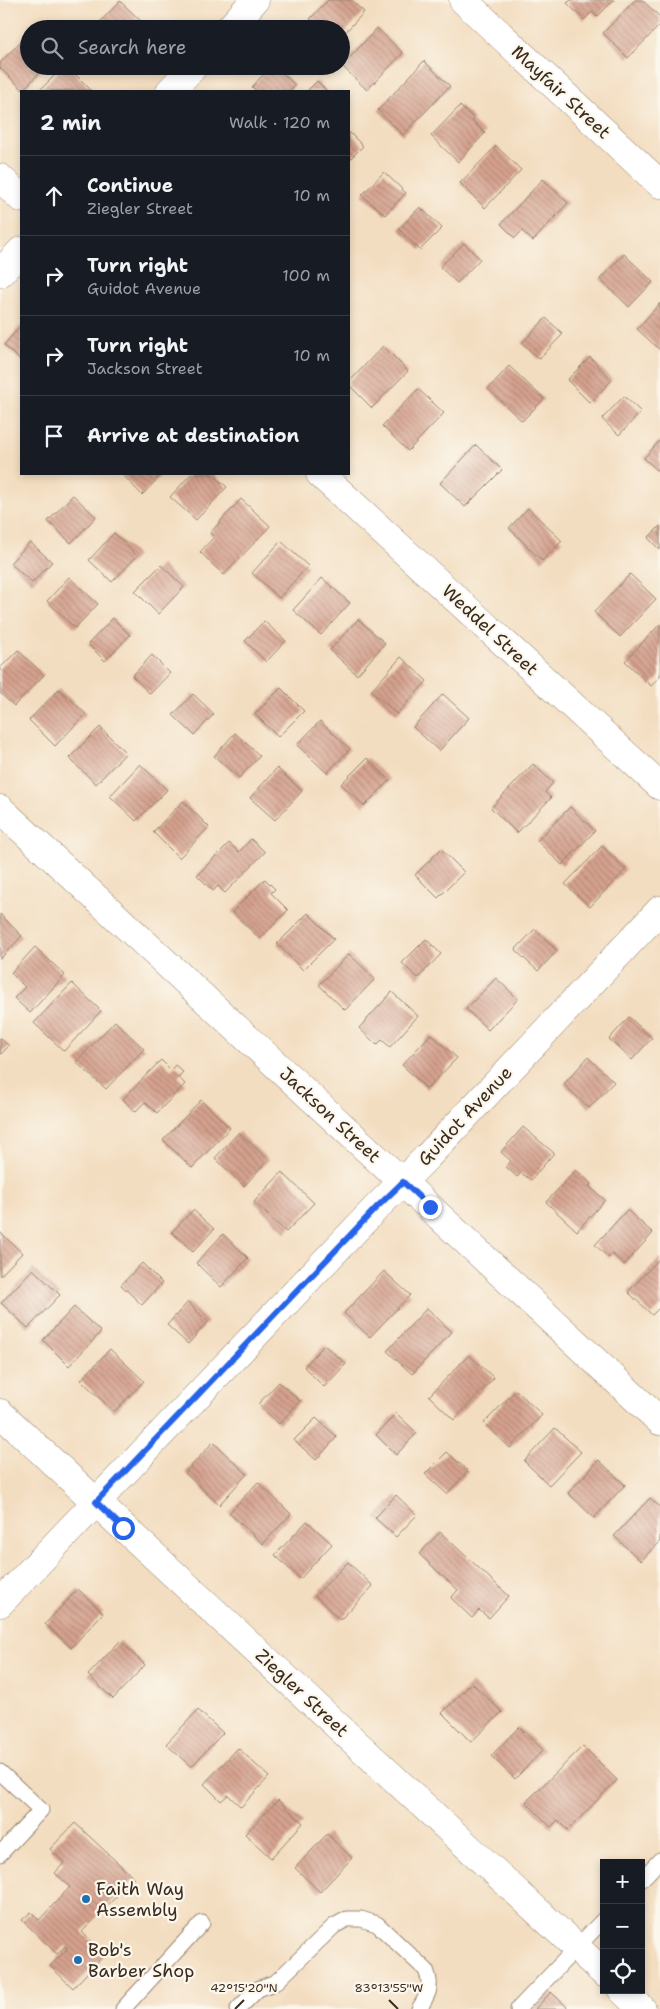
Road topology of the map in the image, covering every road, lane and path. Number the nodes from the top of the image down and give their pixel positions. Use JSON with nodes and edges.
{"nodes":[{"id":1,"x":255,"y":0,"type":"edge"},
{"id":2,"x":463,"y":0,"type":"edge"},
{"id":3,"x":236,"y":20,"type":"edge"},
{"id":4,"x":185,"y":75,"type":"edge"},
{"id":5,"x":171,"y":90,"type":"edge"},
{"id":6,"x":0,"y":178,"type":"edge"},
{"id":7,"x":660,"y":184,"type":"edge"},
{"id":8,"x":20,"y":197,"type":"edge"},
{"id":9,"x":20,"y":252,"type":"edge"},
{"id":10,"x":0,"y":273,"type":"edge"},
{"id":11,"x":321,"y":475,"type":"edge"},
{"id":12,"x":660,"y":786,"type":"edge"},
{"id":13,"x":0,"y":809,"type":"edge"},
{"id":14,"x":660,"y":910,"type":"edge"},
{"id":15,"x":403,"y":1182,"type":"junction"},
{"id":16,"x":0,"y":1413,"type":"edge"},
{"id":17,"x":660,"y":1421,"type":"edge"},
{"id":18,"x":96,"y":1502,"type":"junction"},
{"id":19,"x":0,"y":1603,"type":"edge"},
{"id":20,"x":0,"y":1772,"type":"edge"},
{"id":21,"x":0,"y":1854,"type":"edge"},
{"id":22,"x":660,"y":1860,"type":"edge"},
{"id":23,"x":645,"y":1876,"type":"edge"},
{"id":24,"x":600,"y":1923,"type":"edge"},
{"id":25,"x":202,"y":1924,"type":"dead end"},
{"id":26,"x":577,"y":1948,"type":"junction"},
{"id":27,"x":600,"y":1969,"type":"edge"},
{"id":28,"x":626,"y":1994,"type":"edge"},
{"id":29,"x":123,"y":2009,"type":"edge"},
{"id":30,"x":238,"y":2009,"type":"edge"},
{"id":31,"x":419,"y":2009,"type":"edge"},
{"id":32,"x":518,"y":2009,"type":"edge"},
{"id":33,"x":642,"y":2009,"type":"edge"}],
"edges":[{"from":1,"to":3,"type":"street"},
{"from":2,"to":7,"type":"street","name":"Mayfair Street"},
{"from":4,"to":5,"type":"street"},
{"from":6,"to":8,"type":"street"},
{"from":9,"to":10,"type":"street"},
{"from":11,"to":12,"type":"street","name":"Weddel Street"},
{"from":13,"to":15,"type":"street","name":"Jackson Street"},
{"from":14,"to":15,"type":"street","name":"Guidot Avenue"},
{"from":15,"to":17,"type":"street","name":"Jackson Street"},
{"from":15,"to":18,"type":"street","name":"Guidot Avenue"},
{"from":16,"to":18,"type":"street","name":"Ziegler Street"},
{"from":18,"to":19,"type":"street","name":"Guidot Avenue"},
{"from":18,"to":26,"type":"street","name":"Ziegler Street"},
{"from":20,"to":21,"type":"lane"},
{"from":22,"to":23,"type":"lane"},
{"from":24,"to":26,"type":"lane"},
{"from":25,"to":29,"type":"lane"},
{"from":26,"to":27,"type":"street","name":"Ziegler Street"},
{"from":26,"to":32,"type":"lane"},
{"from":28,"to":33,"type":"street"},
{"from":30,"to":31,"type":"lane"}]}
